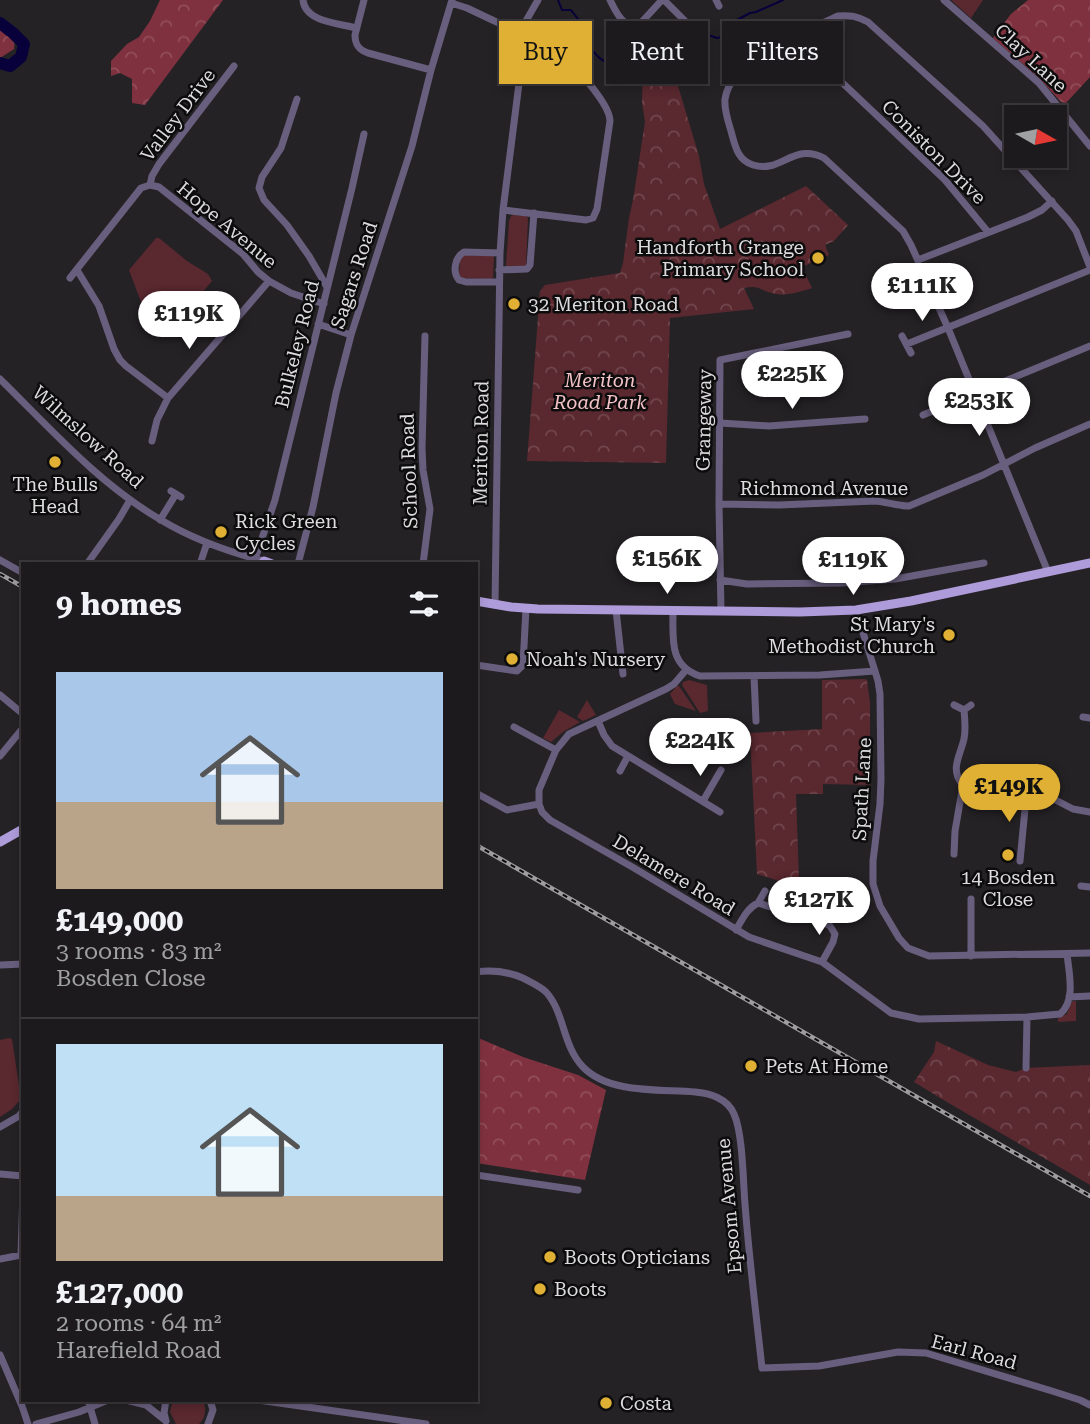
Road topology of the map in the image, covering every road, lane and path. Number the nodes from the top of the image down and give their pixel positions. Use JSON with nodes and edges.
{"nodes":[{"id":1,"x":303,"y":0,"type":"edge"},
{"id":2,"x":364,"y":0,"type":"edge"},
{"id":3,"x":538,"y":0,"type":"edge"},
{"id":4,"x":610,"y":0,"type":"edge"},
{"id":5,"x":663,"y":0,"type":"edge"},
{"id":6,"x":944,"y":0,"type":"edge"},
{"id":7,"x":452,"y":2,"type":"edge"},
{"id":8,"x":528,"y":21,"type":"edge"},
{"id":9,"x":685,"y":21,"type":"dead end"},
{"id":10,"x":828,"y":21,"type":"edge"},
{"id":11,"x":499,"y":23,"type":"edge"},
{"id":12,"x":356,"y":28,"type":"junction"},
{"id":13,"x":234,"y":66,"type":"dead end"},
{"id":14,"x":431,"y":70,"type":"junction"},
{"id":15,"x":843,"y":83,"type":"edge"},
{"id":16,"x":517,"y":84,"type":"edge"},
{"id":17,"x":587,"y":84,"type":"edge"},
{"id":18,"x":731,"y":84,"type":"edge"},
{"id":19,"x":297,"y":99,"type":"dead end"},
{"id":20,"x":364,"y":134,"type":"dead end"},
{"id":21,"x":1090,"y":146,"type":"edge"},
{"id":22,"x":150,"y":185,"type":"junction"},
{"id":23,"x":1052,"y":201,"type":"junction"},
{"id":24,"x":503,"y":210,"type":"junction"},
{"id":25,"x":534,"y":213,"type":"junction"},
{"id":26,"x":988,"y":232,"type":"junction"},
{"id":27,"x":499,"y":253,"type":"junction"},
{"id":28,"x":918,"y":260,"type":"junction"},
{"id":29,"x":1090,"y":268,"type":"edge"},
{"id":30,"x":77,"y":270,"type":"junction"},
{"id":31,"x":499,"y":270,"type":"junction"},
{"id":32,"x":70,"y":278,"type":"dead end"},
{"id":33,"x":269,"y":281,"type":"junction"},
{"id":34,"x":499,"y":282,"type":"junction"},
{"id":35,"x":327,"y":286,"type":"junction"},
{"id":36,"x":324,"y":304,"type":"junction"},
{"id":37,"x":318,"y":324,"type":"junction"},
{"id":38,"x":948,"y":328,"type":"junction"},
{"id":39,"x":848,"y":334,"type":"dead end"},
{"id":40,"x":351,"y":335,"type":"junction"},
{"id":41,"x":425,"y":336,"type":"dead end"},
{"id":42,"x":902,"y":336,"type":"dead end"},
{"id":43,"x":907,"y":344,"type":"junction"},
{"id":44,"x":1090,"y":346,"type":"edge"},
{"id":45,"x":911,"y":353,"type":"dead end"},
{"id":46,"x":0,"y":379,"type":"edge"},
{"id":47,"x":975,"y":393,"type":"junction"},
{"id":48,"x":167,"y":398,"type":"junction"},
{"id":49,"x":923,"y":415,"type":"dead end"},
{"id":50,"x":865,"y":418,"type":"dead end"},
{"id":51,"x":720,"y":424,"type":"junction"},
{"id":52,"x":1090,"y":424,"type":"edge"},
{"id":53,"x":152,"y":441,"type":"dead end"},
{"id":54,"x":1005,"y":464,"type":"junction"},
{"id":55,"x":176,"y":494,"type":"dead end"},
{"id":56,"x":130,"y":500,"type":"junction"},
{"id":57,"x":719,"y":504,"type":"junction"},
{"id":58,"x":160,"y":520,"type":"junction"},
{"id":59,"x":207,"y":543,"type":"junction"},
{"id":60,"x":0,"y":561,"type":"edge"},
{"id":61,"x":88,"y":562,"type":"edge"},
{"id":62,"x":201,"y":562,"type":"edge"},
{"id":63,"x":263,"y":562,"type":"edge"},
{"id":64,"x":299,"y":562,"type":"edge"},
{"id":65,"x":423,"y":562,"type":"edge"},
{"id":66,"x":984,"y":563,"type":"dead end"},
{"id":67,"x":1090,"y":563,"type":"edge"},
{"id":68,"x":21,"y":572,"type":"edge"},
{"id":69,"x":1048,"y":572,"type":"junction"},
{"id":70,"x":720,"y":580,"type":"junction"},
{"id":71,"x":478,"y":601,"type":"edge"},
{"id":72,"x":495,"y":605,"type":"junction"},
{"id":73,"x":526,"y":608,"type":"junction"},
{"id":74,"x":616,"y":610,"type":"junction"},
{"id":75,"x":856,"y":610,"type":"junction"},
{"id":76,"x":673,"y":611,"type":"junction"},
{"id":77,"x":721,"y":611,"type":"junction"},
{"id":78,"x":478,"y":665,"type":"edge"},
{"id":79,"x":686,"y":670,"type":"junction"},
{"id":80,"x":875,"y":671,"type":"junction"},
{"id":81,"x":623,"y":674,"type":"dead end"},
{"id":82,"x":754,"y":676,"type":"junction"},
{"id":83,"x":0,"y":695,"type":"edge"},
{"id":84,"x":954,"y":705,"type":"dead end"},
{"id":85,"x":21,"y":712,"type":"edge"},
{"id":86,"x":598,"y":721,"type":"junction"},
{"id":87,"x":755,"y":721,"type":"dead end"},
{"id":88,"x":514,"y":727,"type":"dead end"},
{"id":89,"x":21,"y":730,"type":"edge"},
{"id":90,"x":556,"y":750,"type":"junction"},
{"id":91,"x":0,"y":756,"type":"edge"},
{"id":92,"x":628,"y":756,"type":"junction"},
{"id":93,"x":721,"y":770,"type":"dead end"},
{"id":94,"x":620,"y":771,"type":"dead end"},
{"id":95,"x":963,"y":785,"type":"junction"},
{"id":96,"x":1027,"y":788,"type":"junction"},
{"id":97,"x":478,"y":794,"type":"edge"},
{"id":98,"x":704,"y":801,"type":"junction"},
{"id":99,"x":539,"y":804,"type":"junction"},
{"id":100,"x":720,"y":812,"type":"dead end"},
{"id":101,"x":1090,"y":812,"type":"edge"},
{"id":102,"x":21,"y":830,"type":"edge"},
{"id":103,"x":0,"y":842,"type":"edge"},
{"id":104,"x":954,"y":854,"type":"dead end"},
{"id":105,"x":1020,"y":862,"type":"dead end"},
{"id":106,"x":1081,"y":886,"type":"dead end"},
{"id":107,"x":1090,"y":887,"type":"edge"},
{"id":108,"x":765,"y":891,"type":"dead end"},
{"id":109,"x":972,"y":899,"type":"dead end"},
{"id":110,"x":758,"y":904,"type":"junction"},
{"id":111,"x":780,"y":910,"type":"dead end"},
{"id":112,"x":810,"y":914,"type":"dead end"},
{"id":113,"x":736,"y":930,"type":"junction"},
{"id":114,"x":1090,"y":953,"type":"edge"},
{"id":115,"x":1067,"y":954,"type":"junction"},
{"id":116,"x":971,"y":956,"type":"junction"},
{"id":117,"x":822,"y":962,"type":"junction"},
{"id":118,"x":21,"y":964,"type":"edge"},
{"id":119,"x":0,"y":965,"type":"edge"},
{"id":120,"x":478,"y":972,"type":"edge"},
{"id":121,"x":1090,"y":996,"type":"edge"},
{"id":122,"x":1069,"y":997,"type":"junction"},
{"id":123,"x":1027,"y":1017,"type":"junction"},
{"id":124,"x":1026,"y":1068,"type":"dead end"},
{"id":125,"x":21,"y":1116,"type":"edge"},
{"id":126,"x":0,"y":1127,"type":"edge"},
{"id":127,"x":0,"y":1174,"type":"edge"},
{"id":128,"x":478,"y":1175,"type":"edge"},
{"id":129,"x":21,"y":1176,"type":"edge"},
{"id":130,"x":578,"y":1190,"type":"dead end"},
{"id":131,"x":21,"y":1255,"type":"edge"},
{"id":132,"x":0,"y":1259,"type":"edge"},
{"id":133,"x":0,"y":1355,"type":"edge"},
{"id":134,"x":762,"y":1368,"type":"joint"},
{"id":135,"x":134,"y":1402,"type":"edge"},
{"id":136,"x":160,"y":1402,"type":"edge"},
{"id":137,"x":165,"y":1402,"type":"edge"},
{"id":138,"x":272,"y":1402,"type":"edge"},
{"id":139,"x":89,"y":1403,"type":"edge"},
{"id":140,"x":211,"y":1404,"type":"edge"},
{"id":141,"x":146,"y":1405,"type":"junction"},
{"id":142,"x":1090,"y":1405,"type":"edge"},
{"id":143,"x":210,"y":1420,"type":"edge"},
{"id":144,"x":167,"y":1422,"type":"edge"},
{"id":145,"x":28,"y":1424,"type":"edge"},
{"id":146,"x":36,"y":1424,"type":"edge"},
{"id":147,"x":95,"y":1424,"type":"edge"},
{"id":148,"x":217,"y":1424,"type":"edge"},
{"id":149,"x":426,"y":1424,"type":"edge"}],
"edges":[{"from":1,"to":12,"type":"street"},
{"from":2,"to":12,"type":"street"},
{"from":3,"to":8,"type":"street"},
{"from":4,"to":5,"type":"street"},
{"from":5,"to":9,"type":"street"},
{"from":6,"to":21,"type":"street","name":"Clay Lane"},
{"from":7,"to":11,"type":"street"},
{"from":7,"to":14,"type":"street","name":"Sagars Road"},
{"from":10,"to":23,"type":"street"},
{"from":12,"to":14,"type":"street"},
{"from":13,"to":22,"type":"street","name":"Valley Drive"},
{"from":14,"to":40,"type":"street","name":"Sagars Road"},
{"from":15,"to":26,"type":"street","name":"Coniston Drive"},
{"from":16,"to":24,"type":"street","name":"Meriton Road"},
{"from":17,"to":25,"type":"street"},
{"from":18,"to":28,"type":"street"},
{"from":19,"to":35,"type":"street"},
{"from":20,"to":35,"type":"street","name":"Bulkeley Road"},
{"from":22,"to":30,"type":"street","name":"Valley Drive"},
{"from":22,"to":33,"type":"street","name":"Hope Avenue"},
{"from":23,"to":26,"type":"street"},
{"from":23,"to":29,"type":"street"},
{"from":24,"to":25,"type":"street"},
{"from":24,"to":27,"type":"street","name":"Meriton Road"},
{"from":25,"to":31,"type":"street"},
{"from":26,"to":28,"type":"street"},
{"from":27,"to":31,"type":"street","name":"Meriton Road"},
{"from":27,"to":34,"type":"street"},
{"from":28,"to":38,"type":"street"},
{"from":29,"to":38,"type":"street"},
{"from":30,"to":32,"type":"street","name":"Valley Drive"},
{"from":30,"to":48,"type":"street"},
{"from":31,"to":34,"type":"street","name":"Meriton Road"},
{"from":33,"to":36,"type":"street","name":"Hope Avenue"},
{"from":33,"to":48,"type":"street"},
{"from":34,"to":72,"type":"street","name":"Meriton Road"},
{"from":35,"to":36,"type":"street","name":"Bulkeley Road"},
{"from":36,"to":37,"type":"street","name":"Bulkeley Road"},
{"from":37,"to":40,"type":"street"},
{"from":37,"to":63,"type":"street","name":"Bulkeley Road"},
{"from":38,"to":43,"type":"street"},
{"from":38,"to":47,"type":"street"},
{"from":39,"to":51,"type":"street","name":"Grangeway"},
{"from":40,"to":64,"type":"street","name":"Sagars Road"},
{"from":41,"to":65,"type":"street","name":"School Road"},
{"from":42,"to":43,"type":"street"},
{"from":43,"to":45,"type":"street"},
{"from":44,"to":47,"type":"street"},
{"from":46,"to":56,"type":"street","name":"Wilmslow Road"},
{"from":47,"to":49,"type":"street"},
{"from":47,"to":54,"type":"street"},
{"from":48,"to":53,"type":"street"},
{"from":50,"to":51,"type":"street"},
{"from":51,"to":57,"type":"street","name":"Grangeway"},
{"from":52,"to":54,"type":"street","name":"Richmond Avenue"},
{"from":54,"to":57,"type":"street","name":"Richmond Avenue"},
{"from":54,"to":69,"type":"street"},
{"from":55,"to":58,"type":"street"},
{"from":56,"to":58,"type":"street","name":"Wilmslow Road"},
{"from":56,"to":61,"type":"street"},
{"from":57,"to":70,"type":"street","name":"Grangeway"},
{"from":58,"to":59,"type":"street","name":"Wilmslow Road"},
{"from":59,"to":62,"type":"street"},
{"from":59,"to":63,"type":"street","name":"Wilmslow Road"},
{"from":60,"to":68,"type":"street"},
{"from":66,"to":70,"type":"street"},
{"from":67,"to":69,"type":"main road"},
{"from":69,"to":75,"type":"main road"},
{"from":70,"to":77,"type":"street","name":"Grangeway"},
{"from":71,"to":72,"type":"main road"},
{"from":72,"to":73,"type":"main road"},
{"from":73,"to":74,"type":"main road"},
{"from":73,"to":78,"type":"street"},
{"from":74,"to":76,"type":"main road"},
{"from":74,"to":81,"type":"street"},
{"from":75,"to":77,"type":"main road"},
{"from":75,"to":80,"type":"street","name":"Spath Lane"},
{"from":76,"to":77,"type":"main road"},
{"from":76,"to":79,"type":"street"},
{"from":79,"to":82,"type":"street"},
{"from":79,"to":86,"type":"street"},
{"from":80,"to":82,"type":"street"},
{"from":80,"to":116,"type":"street","name":"Spath Lane"},
{"from":82,"to":87,"type":"street"},
{"from":83,"to":85,"type":"street"},
{"from":84,"to":95,"type":"street"},
{"from":86,"to":90,"type":"street"},
{"from":86,"to":92,"type":"street"},
{"from":88,"to":90,"type":"street"},
{"from":89,"to":91,"type":"street"},
{"from":90,"to":99,"type":"street"},
{"from":92,"to":94,"type":"street"},
{"from":92,"to":98,"type":"street"},
{"from":93,"to":98,"type":"street"},
{"from":95,"to":96,"type":"street"},
{"from":95,"to":104,"type":"street"},
{"from":96,"to":101,"type":"street"},
{"from":96,"to":105,"type":"street"},
{"from":97,"to":99,"type":"street"},
{"from":98,"to":100,"type":"street"},
{"from":99,"to":113,"type":"street","name":"Delamere Road"},
{"from":102,"to":103,"type":"main road"},
{"from":106,"to":107,"type":"street"},
{"from":108,"to":110,"type":"street"},
{"from":109,"to":116,"type":"street"},
{"from":110,"to":111,"type":"street"},
{"from":110,"to":113,"type":"street"},
{"from":112,"to":117,"type":"street"},
{"from":113,"to":117,"type":"street","name":"Delamere Road"},
{"from":114,"to":115,"type":"street","name":"Spath Lane"},
{"from":115,"to":116,"type":"street","name":"Spath Lane"},
{"from":115,"to":122,"type":"street"},
{"from":117,"to":123,"type":"street","name":"Delamere Road"},
{"from":118,"to":119,"type":"street"},
{"from":120,"to":134,"type":"street","name":"Epsom Avenue"},
{"from":121,"to":122,"type":"street"},
{"from":122,"to":123,"type":"street","name":"Delamere Road"},
{"from":123,"to":124,"type":"street"},
{"from":125,"to":126,"type":"street"},
{"from":127,"to":129,"type":"street"},
{"from":128,"to":130,"type":"street"},
{"from":131,"to":132,"type":"street"},
{"from":133,"to":145,"type":"street"},
{"from":134,"to":142,"type":"street","name":"Earl Road"},
{"from":135,"to":141,"type":"street"},
{"from":136,"to":141,"type":"street"},
{"from":137,"to":144,"type":"street"},
{"from":138,"to":149,"type":"street"},
{"from":139,"to":146,"type":"street"},
{"from":139,"to":147,"type":"street"},
{"from":140,"to":143,"type":"street"},
{"from":141,"to":144,"type":"street"},
{"from":143,"to":148,"type":"street"}]}
